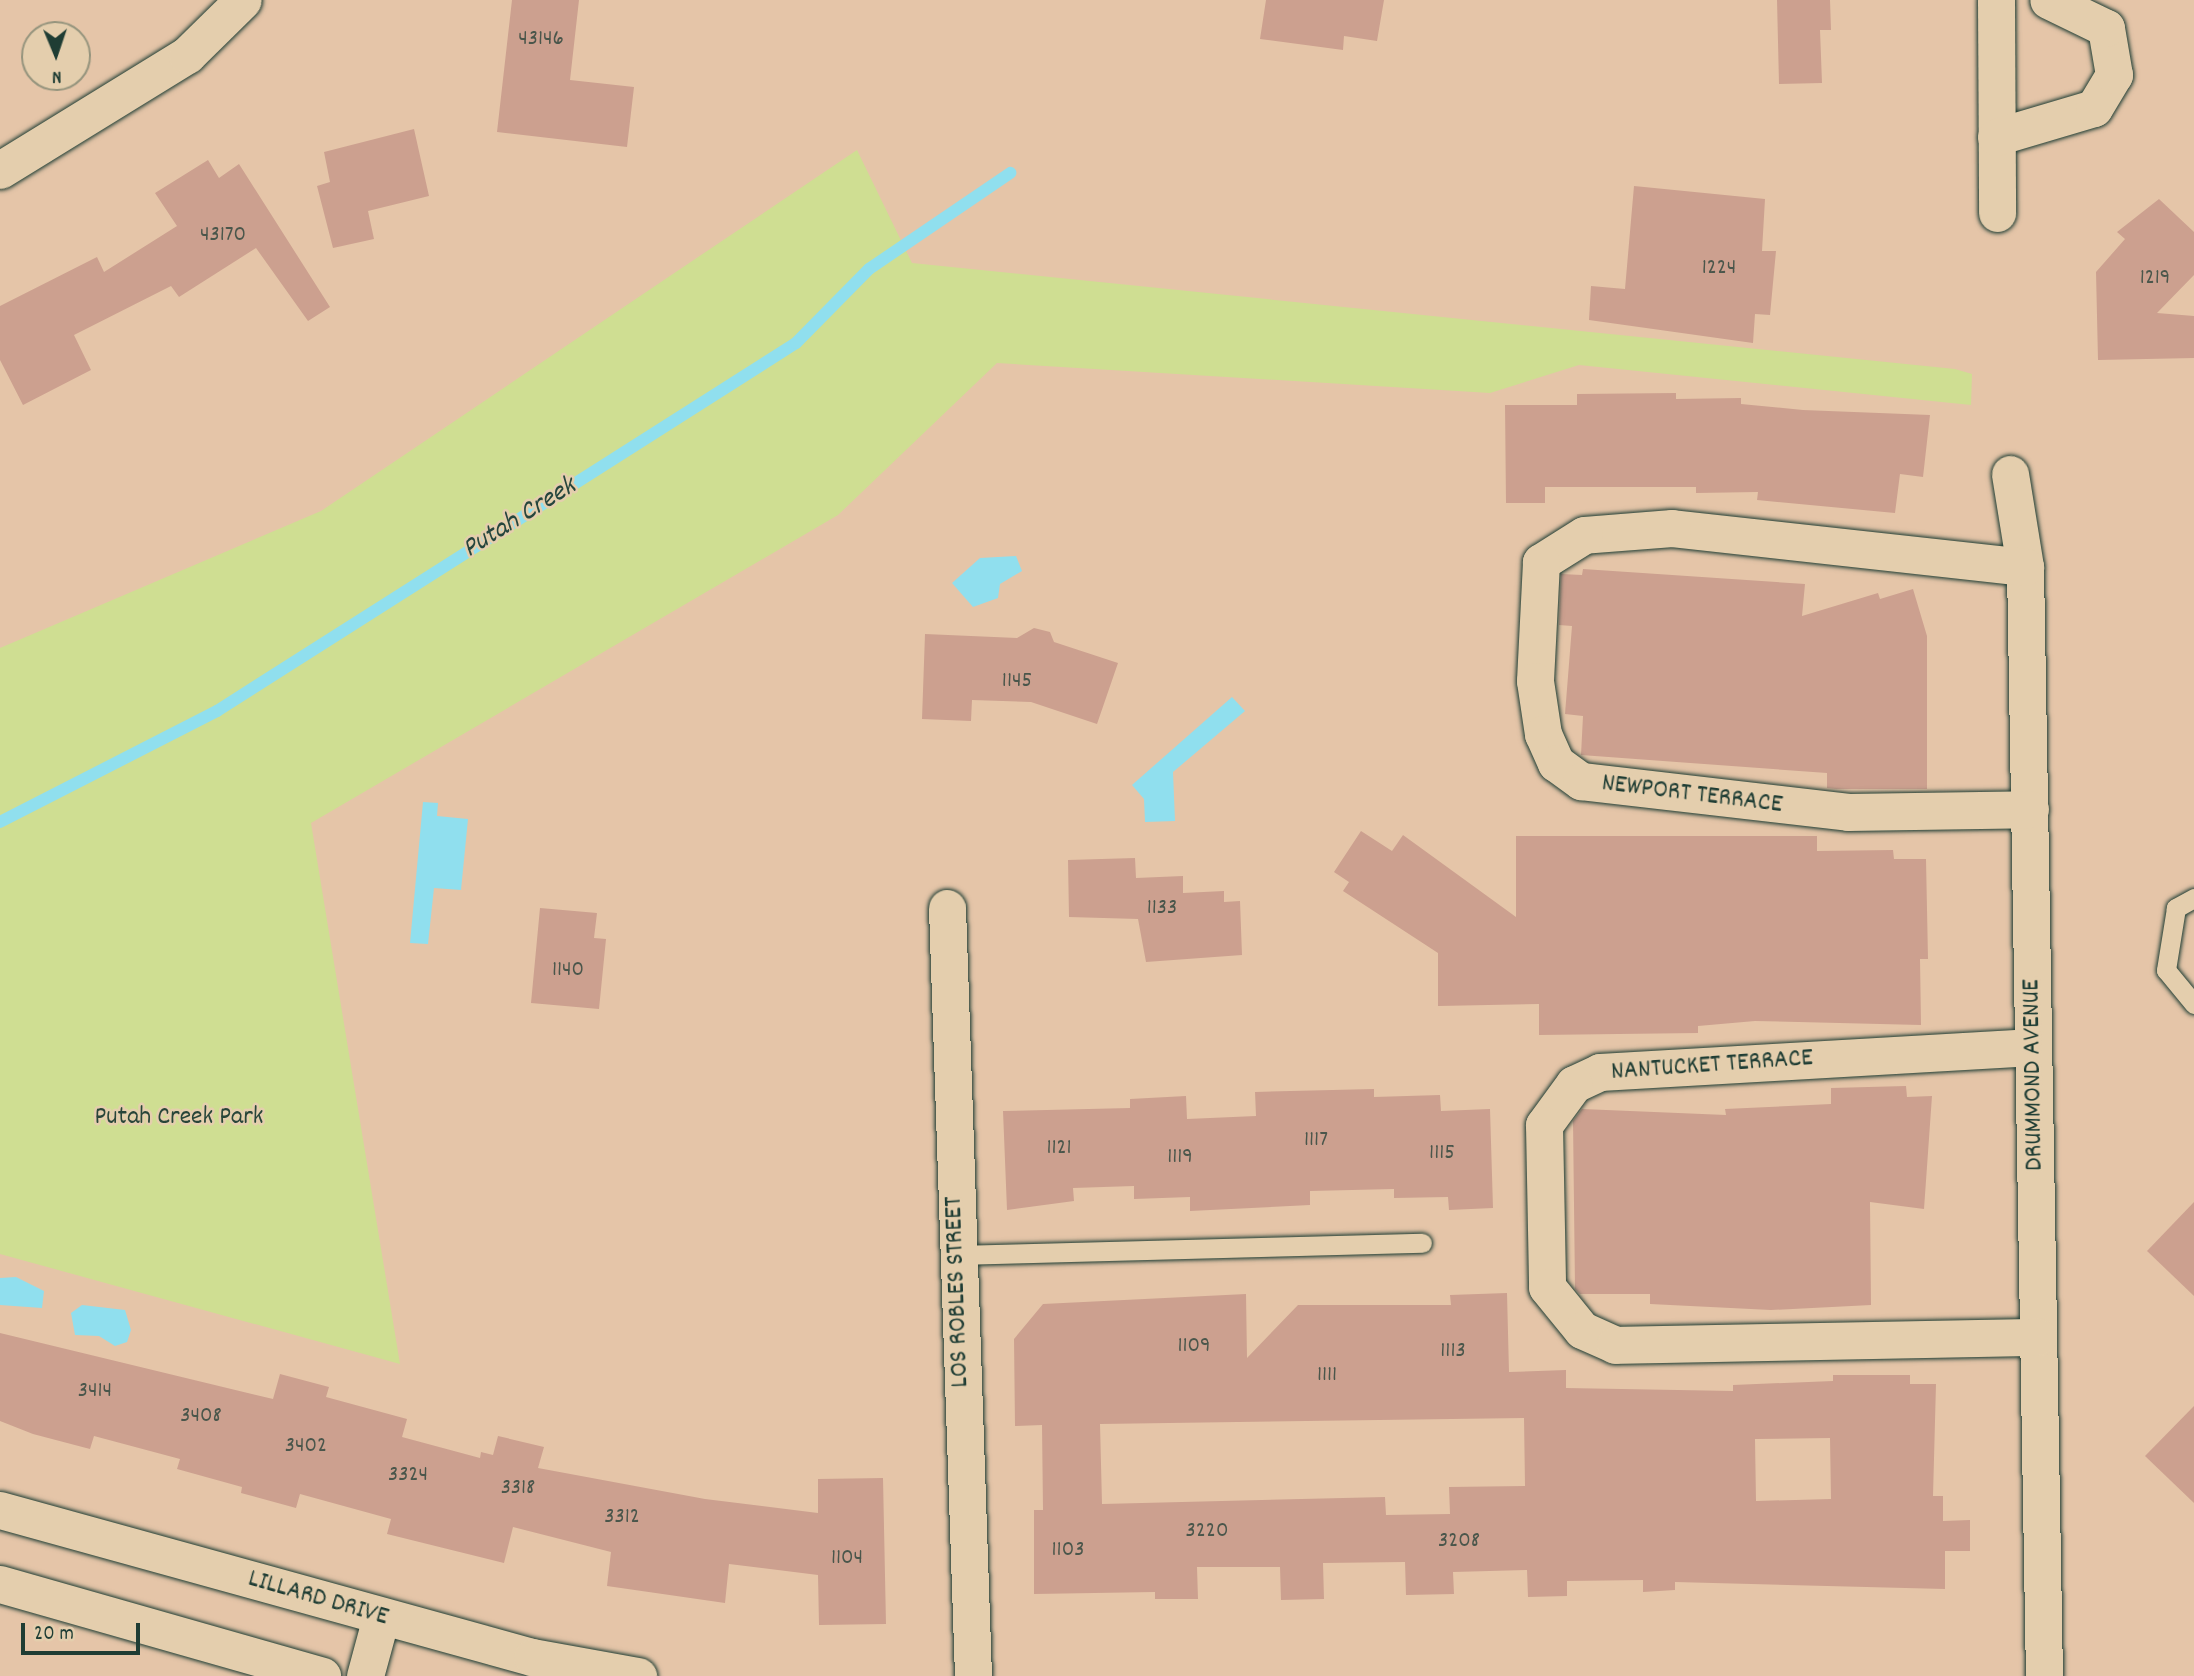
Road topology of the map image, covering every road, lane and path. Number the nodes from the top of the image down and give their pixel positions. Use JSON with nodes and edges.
{"nodes":[{"id":1,"x":243,"y":0,"type":"edge"},
{"id":2,"x":1996,"y":0,"type":"edge"},
{"id":3,"x":2048,"y":0,"type":"edge"},
{"id":4,"x":1996,"y":136,"type":"junction"},
{"id":5,"x":0,"y":170,"type":"edge"},
{"id":6,"x":1997,"y":213,"type":"dead end"},
{"id":7,"x":2010,"y":474,"type":"dead end"},
{"id":8,"x":2025,"y":567,"type":"junction"},
{"id":9,"x":2030,"y":809,"type":"junction"},
{"id":10,"x":2194,"y":898,"type":"edge"},
{"id":11,"x":947,"y":908,"type":"dead end"},
{"id":12,"x":2194,"y":1004,"type":"edge"},
{"id":13,"x":2033,"y":1047,"type":"junction"},
{"id":14,"x":1422,"y":1243,"type":"dead end"},
{"id":15,"x":957,"y":1255,"type":"junction"},
{"id":16,"x":2038,"y":1337,"type":"junction"},
{"id":17,"x":0,"y":1510,"type":"edge"},
{"id":18,"x":0,"y":1584,"type":"edge"},
{"id":19,"x":381,"y":1617,"type":"junction"},
{"id":20,"x":322,"y":1676,"type":"edge"},
{"id":21,"x":365,"y":1676,"type":"edge"},
{"id":22,"x":638,"y":1676,"type":"edge"},
{"id":23,"x":973,"y":1676,"type":"edge"},
{"id":24,"x":2044,"y":1676,"type":"edge"}],
"edges":[{"from":1,"to":5,"type":"street"},
{"from":2,"to":4,"type":"street"},
{"from":3,"to":4,"type":"street"},
{"from":4,"to":6,"type":"street"},
{"from":7,"to":8,"type":"street","name":"DRUMMOND AVENUE"},
{"from":8,"to":9,"type":"street","name":"DRUMMOND AVENUE"},
{"from":8,"to":9,"type":"street","name":"NEWPORT TERRACE"},
{"from":9,"to":13,"type":"street","name":"DRUMMOND AVENUE"},
{"from":10,"to":12,"type":"lane"},
{"from":11,"to":15,"type":"street","name":"LOS ROBLES STREET"},
{"from":13,"to":16,"type":"street","name":"DRUMMOND AVENUE"},
{"from":13,"to":16,"type":"street","name":"NANTUCKET TERRACE"},
{"from":14,"to":15,"type":"lane"},
{"from":15,"to":23,"type":"street","name":"LOS ROBLES STREET"},
{"from":16,"to":24,"type":"street","name":"DRUMMOND AVENUE"},
{"from":17,"to":19,"type":"street","name":"LILLARD DRIVE"},
{"from":18,"to":20,"type":"street"},
{"from":19,"to":21,"type":"street"},
{"from":19,"to":22,"type":"street","name":"LILLARD DRIVE"}]}
